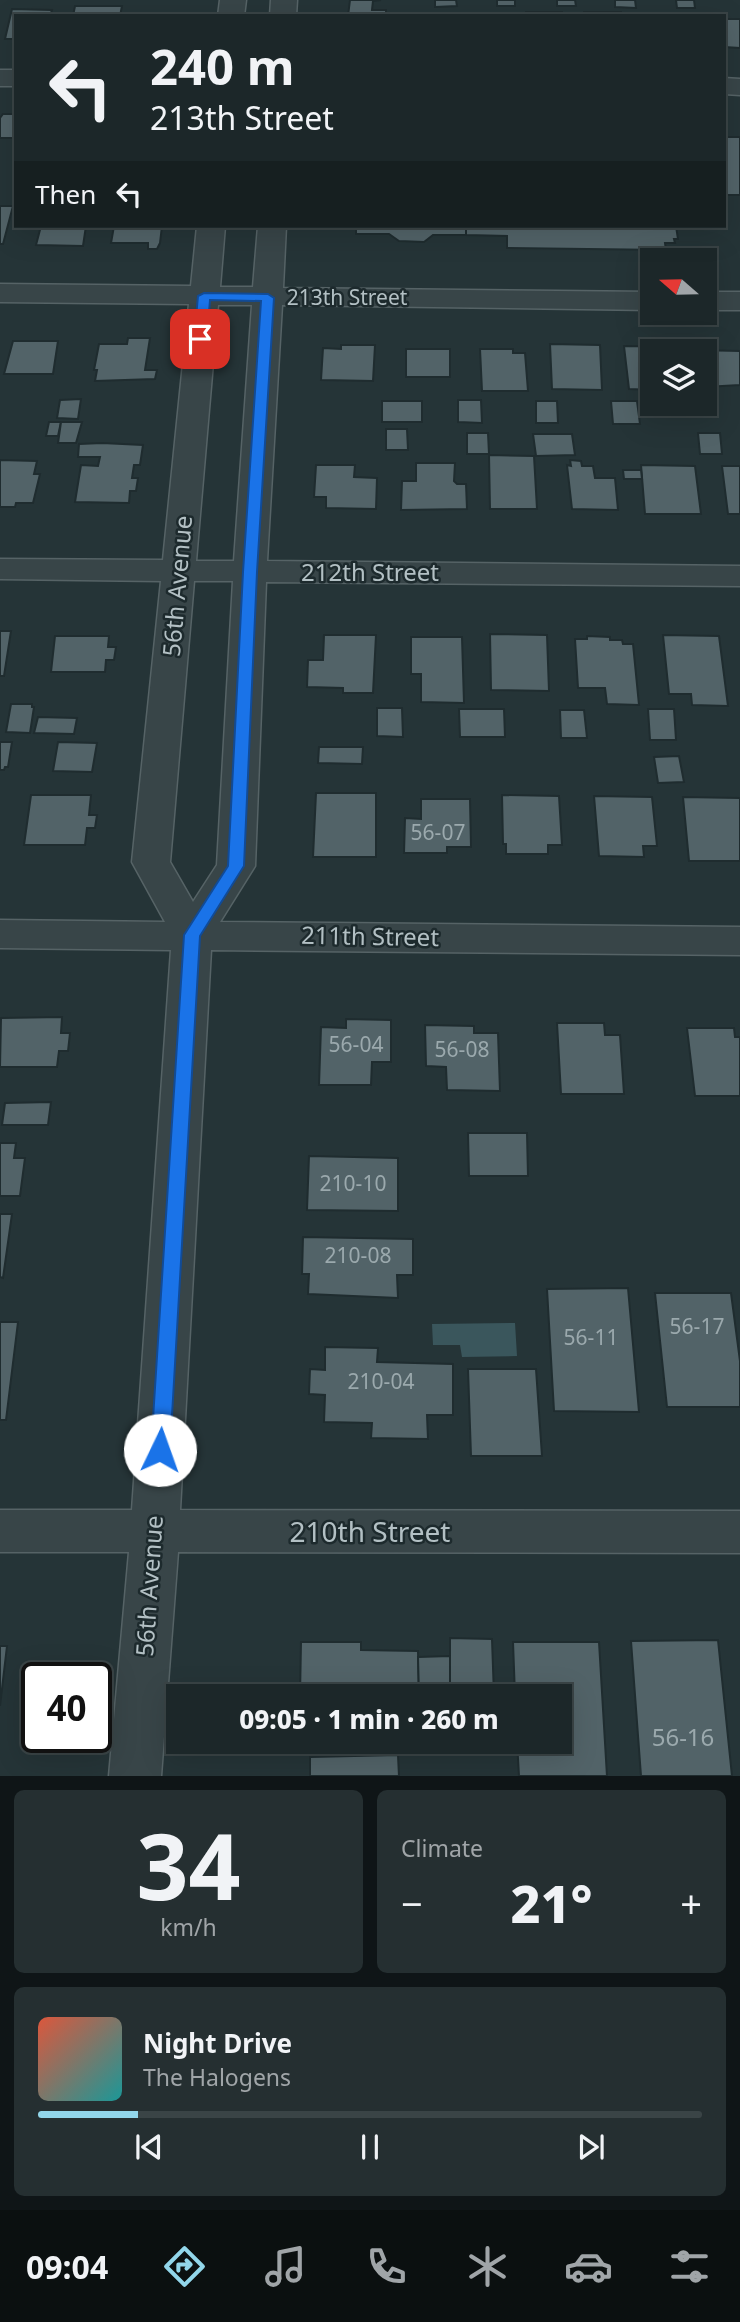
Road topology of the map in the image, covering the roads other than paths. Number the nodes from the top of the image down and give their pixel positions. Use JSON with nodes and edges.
{"nodes":[{"id":1,"x":211,"y":228,"type":"edge"},
{"id":2,"x":272,"y":228,"type":"edge"},
{"id":3,"x":0,"y":293,"type":"edge"},
{"id":4,"x":204,"y":296,"type":"junction"},
{"id":5,"x":268,"y":298,"type":"junction"},
{"id":6,"x":640,"y":300,"type":"edge"},
{"id":7,"x":718,"y":301,"type":"edge"},
{"id":8,"x":740,"y":301,"type":"edge"},
{"id":9,"x":0,"y":569,"type":"edge"},
{"id":10,"x":180,"y":571,"type":"junction"},
{"id":11,"x":250,"y":572,"type":"junction"},
{"id":12,"x":740,"y":576,"type":"edge"},
{"id":13,"x":0,"y":934,"type":"edge"},
{"id":14,"x":192,"y":935,"type":"junction"},
{"id":15,"x":740,"y":941,"type":"edge"},
{"id":16,"x":0,"y":1531,"type":"edge"},
{"id":17,"x":155,"y":1531,"type":"junction"},
{"id":18,"x":740,"y":1532,"type":"edge"},
{"id":19,"x":135,"y":1776,"type":"edge"}],
"edges":[{"from":1,"to":4,"type":"street","name":"56th Avenue"},
{"from":2,"to":5,"type":"street","name":"56th Avenue"},
{"from":3,"to":4,"type":"street","name":"213th Street"},
{"from":4,"to":5,"type":"street","name":"213th Street"},
{"from":4,"to":10,"type":"street","name":"56th Avenue"},
{"from":5,"to":6,"type":"street","name":"213th Street"},
{"from":5,"to":11,"type":"street","name":"56th Avenue"},
{"from":7,"to":8,"type":"street"},
{"from":9,"to":10,"type":"street","name":"212th Street"},
{"from":10,"to":11,"type":"street","name":"212th Street"},
{"from":10,"to":14,"type":"street","name":"56th Avenue"},
{"from":11,"to":12,"type":"street","name":"212th Street"},
{"from":11,"to":14,"type":"street","name":"56th Avenue"},
{"from":13,"to":14,"type":"street","name":"211th Street"},
{"from":14,"to":15,"type":"street","name":"211th Street"},
{"from":14,"to":17,"type":"street","name":"56th Avenue"},
{"from":16,"to":17,"type":"street","name":"210th Street"},
{"from":17,"to":18,"type":"street","name":"210th Street"},
{"from":17,"to":19,"type":"street","name":"56th Avenue"}]}
